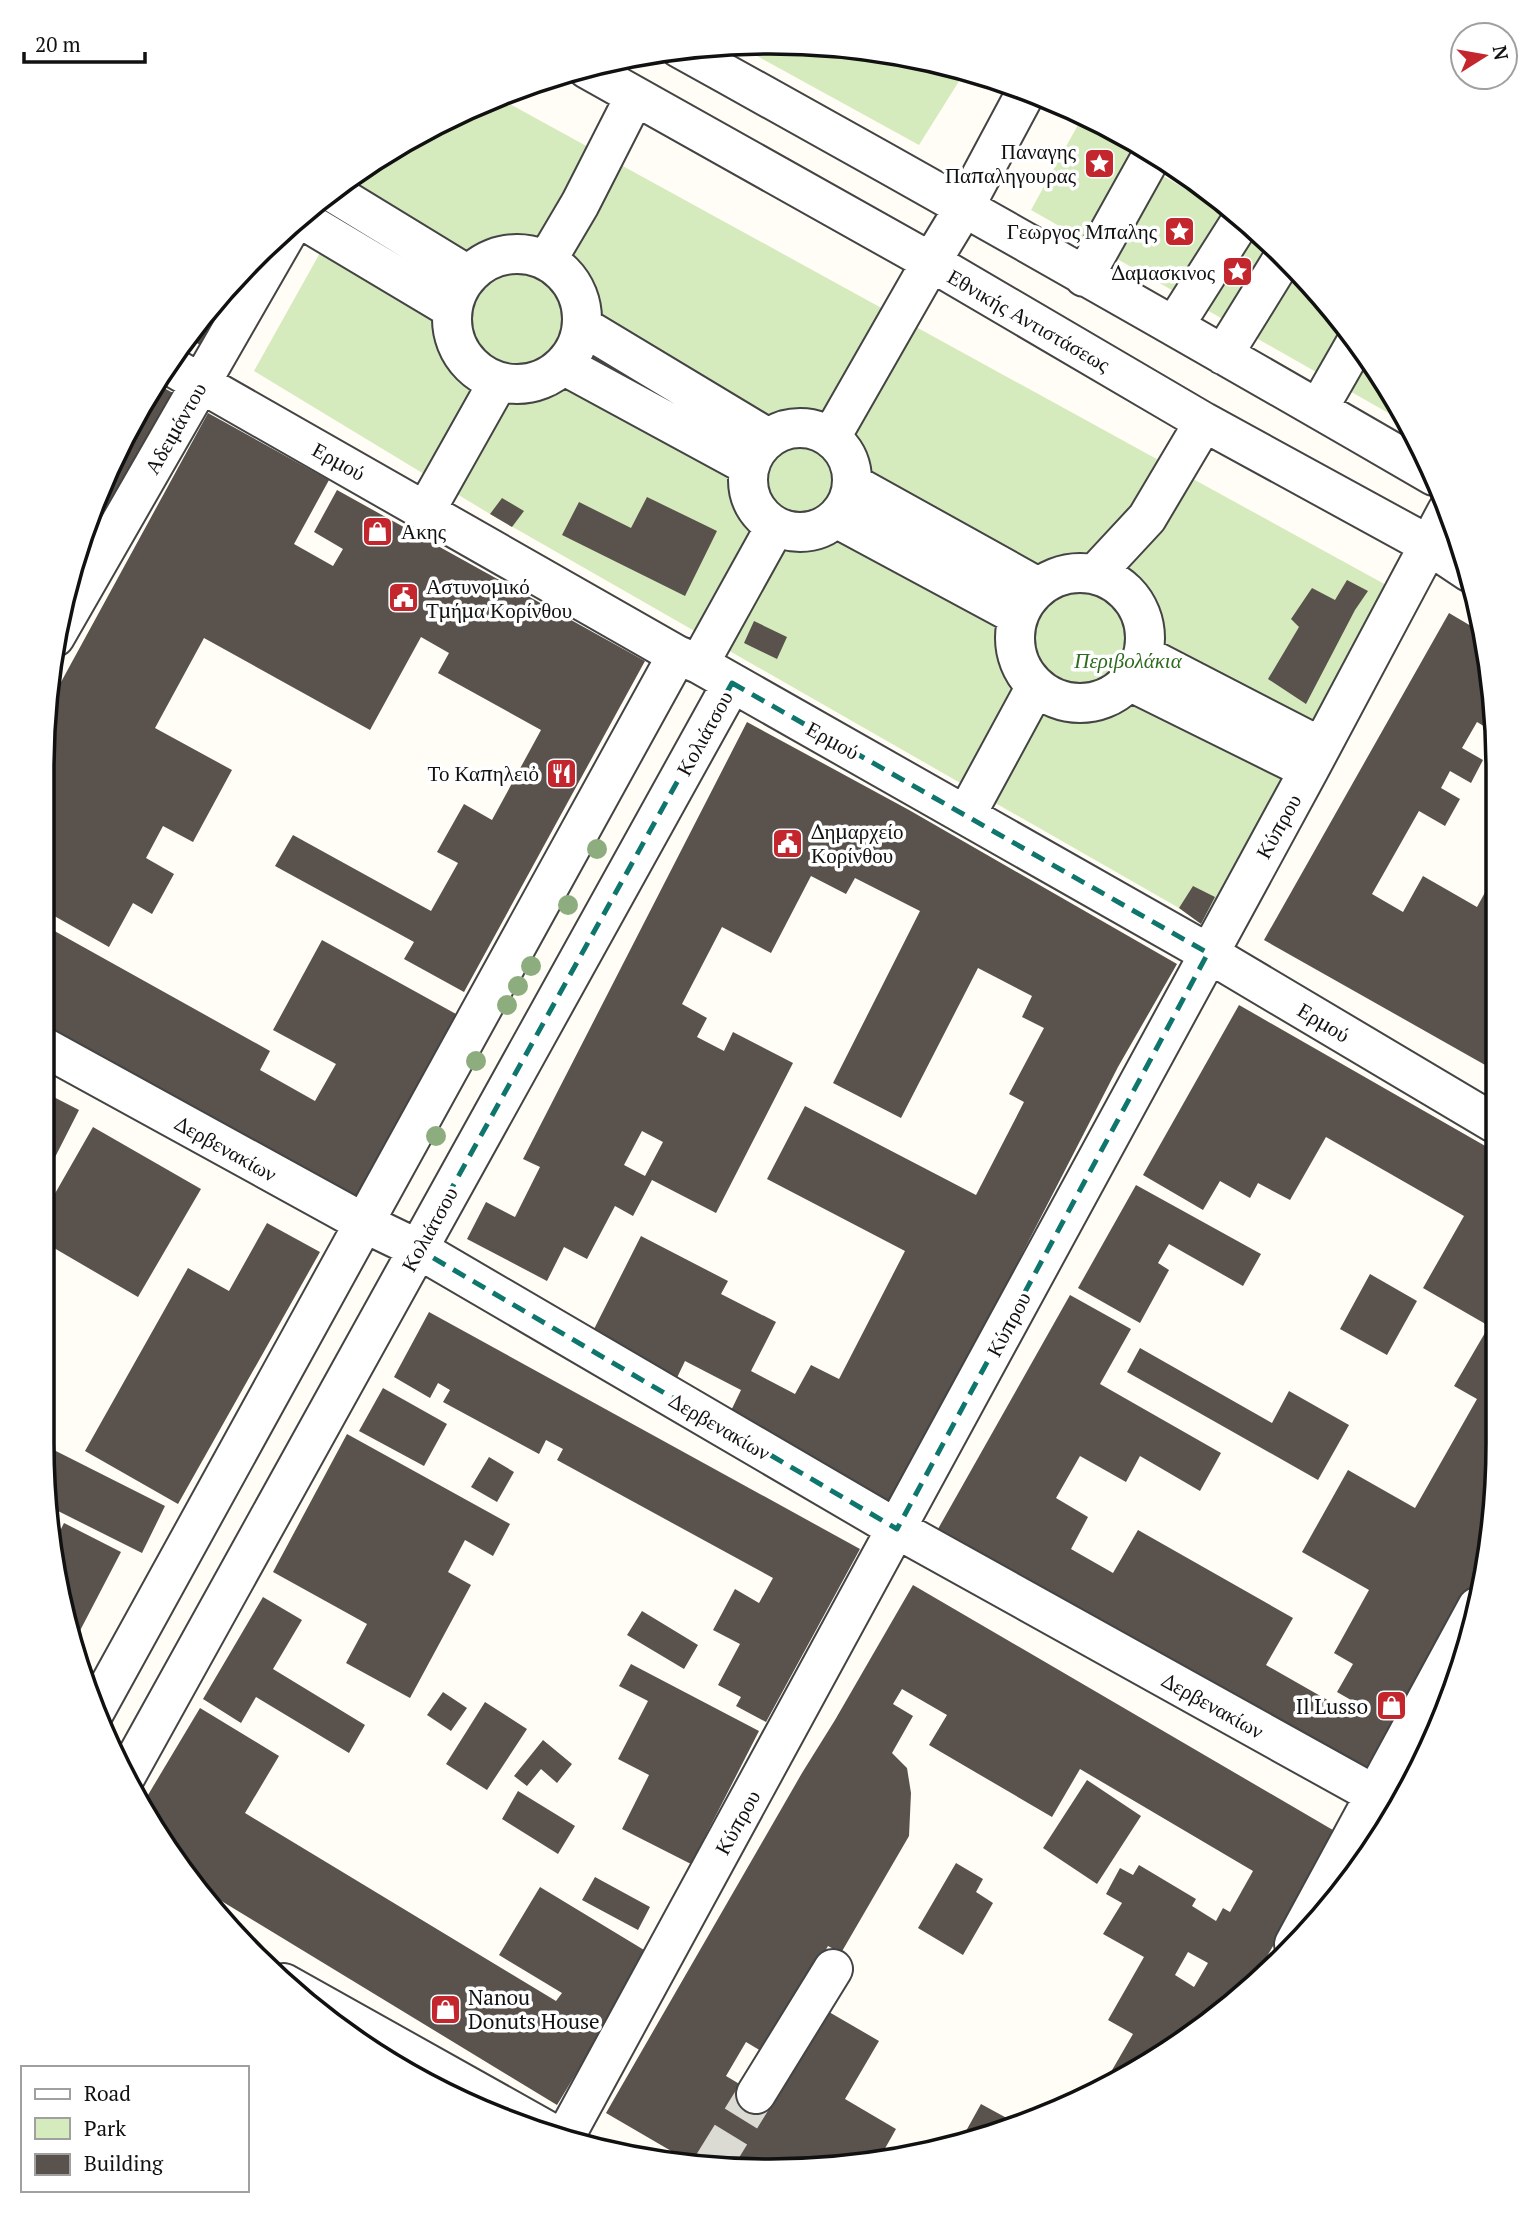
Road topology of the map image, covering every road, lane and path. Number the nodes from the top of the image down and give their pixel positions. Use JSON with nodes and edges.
{"nodes":[{"id":1,"x":697,"y":58,"type":"edge"},
{"id":2,"x":599,"y":76,"type":"edge"},
{"id":3,"x":635,"y":96,"type":"junction"},
{"id":4,"x":1022,"y":100,"type":"edge"},
{"id":5,"x":1148,"y":162,"type":"edge"},
{"id":6,"x":341,"y":197,"type":"edge"},
{"id":7,"x":965,"y":206,"type":"junction"},
{"id":8,"x":307,"y":224,"type":"edge"},
{"id":9,"x":1237,"y":227,"type":"edge"},
{"id":10,"x":278,"y":251,"type":"edge"},
{"id":11,"x":547,"y":260,"type":"junction"},
{"id":12,"x":931,"y":262,"type":"junction"},
{"id":13,"x":1278,"y":266,"type":"edge"},
{"id":14,"x":468,"y":275,"type":"junction"},
{"id":15,"x":1084,"y":277,"type":"junction"},
{"id":16,"x":452,"y":309,"type":"junction"},
{"id":17,"x":582,"y":326,"type":"junction"},
{"id":18,"x":1174,"y":326,"type":"junction"},
{"id":19,"x":1351,"y":352,"type":"edge"},
{"id":20,"x":1223,"y":355,"type":"junction"},
{"id":21,"x":563,"y":365,"type":"junction"},
{"id":22,"x":177,"y":370,"type":"edge"},
{"id":23,"x":499,"y":382,"type":"junction"},
{"id":24,"x":201,"y":384,"type":"junction"},
{"id":25,"x":1318,"y":409,"type":"junction"},
{"id":26,"x":1204,"y":422,"type":"junction"},
{"id":27,"x":831,"y":437,"type":"junction"},
{"id":28,"x":759,"y":452,"type":"junction"},
{"id":29,"x":1418,"y":467,"type":"edge"},
{"id":30,"x":853,"y":484,"type":"junction"},
{"id":31,"x":426,"y":510,"type":"junction"},
{"id":32,"x":836,"y":519,"type":"junction"},
{"id":33,"x":1441,"y":521,"type":"edge"},
{"id":34,"x":775,"y":527,"type":"junction"},
{"id":35,"x":1427,"y":544,"type":"junction"},
{"id":36,"x":1454,"y":562,"type":"edge"},
{"id":37,"x":1095,"y":574,"type":"junction"},
{"id":38,"x":1028,"y":602,"type":"junction"},
{"id":39,"x":75,"y":603,"type":"edge"},
{"id":40,"x":688,"y":659,"type":"junction"},
{"id":41,"x":1136,"y":668,"type":"junction"},
{"id":42,"x":732,"y":683,"type":"junction"},
{"id":43,"x":1036,"y":686,"type":"junction"},
{"id":44,"x":1315,"y":758,"type":"junction"},
{"id":45,"x":966,"y":815,"type":"junction"},
{"id":46,"x":1208,"y":953,"type":"junction"},
{"id":47,"x":54,"y":1053,"type":"edge"},
{"id":48,"x":1486,"y":1118,"type":"edge"},
{"id":49,"x":364,"y":1223,"type":"junction"},
{"id":50,"x":418,"y":1249,"type":"junction"},
{"id":51,"x":897,"y":1529,"type":"junction"},
{"id":52,"x":1451,"y":1662,"type":"edge"},
{"id":53,"x":102,"y":1699,"type":"edge"},
{"id":54,"x":131,"y":1766,"type":"edge"},
{"id":55,"x":1386,"y":1801,"type":"edge"},
{"id":56,"x":1328,"y":1890,"type":"edge"},
{"id":57,"x":833,"y":1969,"type":"dead end"},
{"id":58,"x":405,"y":2059,"type":"edge"},
{"id":59,"x":756,"y":2094,"type":"tunnel mouth"},
{"id":60,"x":485,"y":2099,"type":"edge"},
{"id":61,"x":570,"y":2130,"type":"edge"}],
"edges":[{"from":1,"to":7,"type":"street"},
{"from":2,"to":3,"type":"street","name":"Εθνικής Αντιστάσεως"},
{"from":3,"to":11,"type":"street"},
{"from":3,"to":12,"type":"street","name":"Εθνικής Αντιστάσεως"},
{"from":4,"to":7,"type":"street"},
{"from":5,"to":15,"type":"street"},
{"from":6,"to":14,"type":"street"},
{"from":7,"to":12,"type":"street"},
{"from":7,"to":15,"type":"street"},
{"from":8,"to":16,"type":"street"},
{"from":9,"to":18,"type":"street"},
{"from":10,"to":24,"type":"street","name":"Αδειμάντου"},
{"from":11,"to":14,"type":"street"},
{"from":11,"to":17,"type":"street"},
{"from":12,"to":26,"type":"street","name":"Εθνικής Αντιστάσεως"},
{"from":12,"to":27,"type":"street"},
{"from":13,"to":20,"type":"street"},
{"from":14,"to":16,"type":"street"},
{"from":15,"to":18,"type":"street"},
{"from":16,"to":23,"type":"street"},
{"from":17,"to":21,"type":"street"},
{"from":17,"to":28,"type":"street"},
{"from":18,"to":20,"type":"street"},
{"from":19,"to":25,"type":"street"},
{"from":20,"to":25,"type":"street"},
{"from":21,"to":23,"type":"street"},
{"from":21,"to":28,"type":"street"},
{"from":22,"to":24,"type":"street","name":"Ερμού"},
{"from":23,"to":31,"type":"street"},
{"from":24,"to":31,"type":"street","name":"Ερμού"},
{"from":24,"to":39,"type":"street","name":"Αδειμάντου"},
{"from":25,"to":29,"type":"street"},
{"from":26,"to":35,"type":"street","name":"Εθνικής Αντιστάσεως"},
{"from":26,"to":37,"type":"street"},
{"from":27,"to":28,"type":"street"},
{"from":27,"to":30,"type":"street"},
{"from":28,"to":34,"type":"street"},
{"from":30,"to":32,"type":"street"},
{"from":30,"to":38,"type":"street"},
{"from":31,"to":40,"type":"street","name":"Ερμού"},
{"from":32,"to":34,"type":"street"},
{"from":32,"to":38,"type":"street"},
{"from":33,"to":35,"type":"street","name":"Κύπρου"},
{"from":34,"to":40,"type":"street"},
{"from":35,"to":36,"type":"street","name":"Εθνικής Αντιστάσεως"},
{"from":35,"to":44,"type":"street","name":"Κύπρου"},
{"from":37,"to":38,"type":"street"},
{"from":37,"to":41,"type":"street"},
{"from":38,"to":43,"type":"street"},
{"from":40,"to":42,"type":"street","name":"Ερμού"},
{"from":40,"to":49,"type":"street"},
{"from":41,"to":43,"type":"street"},
{"from":41,"to":44,"type":"street"},
{"from":42,"to":45,"type":"street","name":"Ερμού"},
{"from":42,"to":50,"type":"street","name":"Κολιάτσου"},
{"from":43,"to":45,"type":"street"},
{"from":44,"to":46,"type":"street","name":"Κύπρου"},
{"from":45,"to":46,"type":"street","name":"Ερμού"},
{"from":46,"to":48,"type":"street","name":"Ερμού"},
{"from":46,"to":51,"type":"street","name":"Κύπρου"},
{"from":47,"to":49,"type":"street","name":"Δερβενακίων"},
{"from":49,"to":50,"type":"street","name":"Δερβενακίων"},
{"from":49,"to":53,"type":"street"},
{"from":50,"to":51,"type":"street","name":"Δερβενακίων"},
{"from":50,"to":54,"type":"street","name":"Κολιάτσου"},
{"from":51,"to":55,"type":"street","name":"Δερβενακίων"},
{"from":51,"to":61,"type":"street","name":"Κύπρου"},
{"from":52,"to":55,"type":"street"},
{"from":55,"to":56,"type":"street"},
{"from":57,"to":59,"type":"street"},
{"from":58,"to":60,"type":"street"}]}
